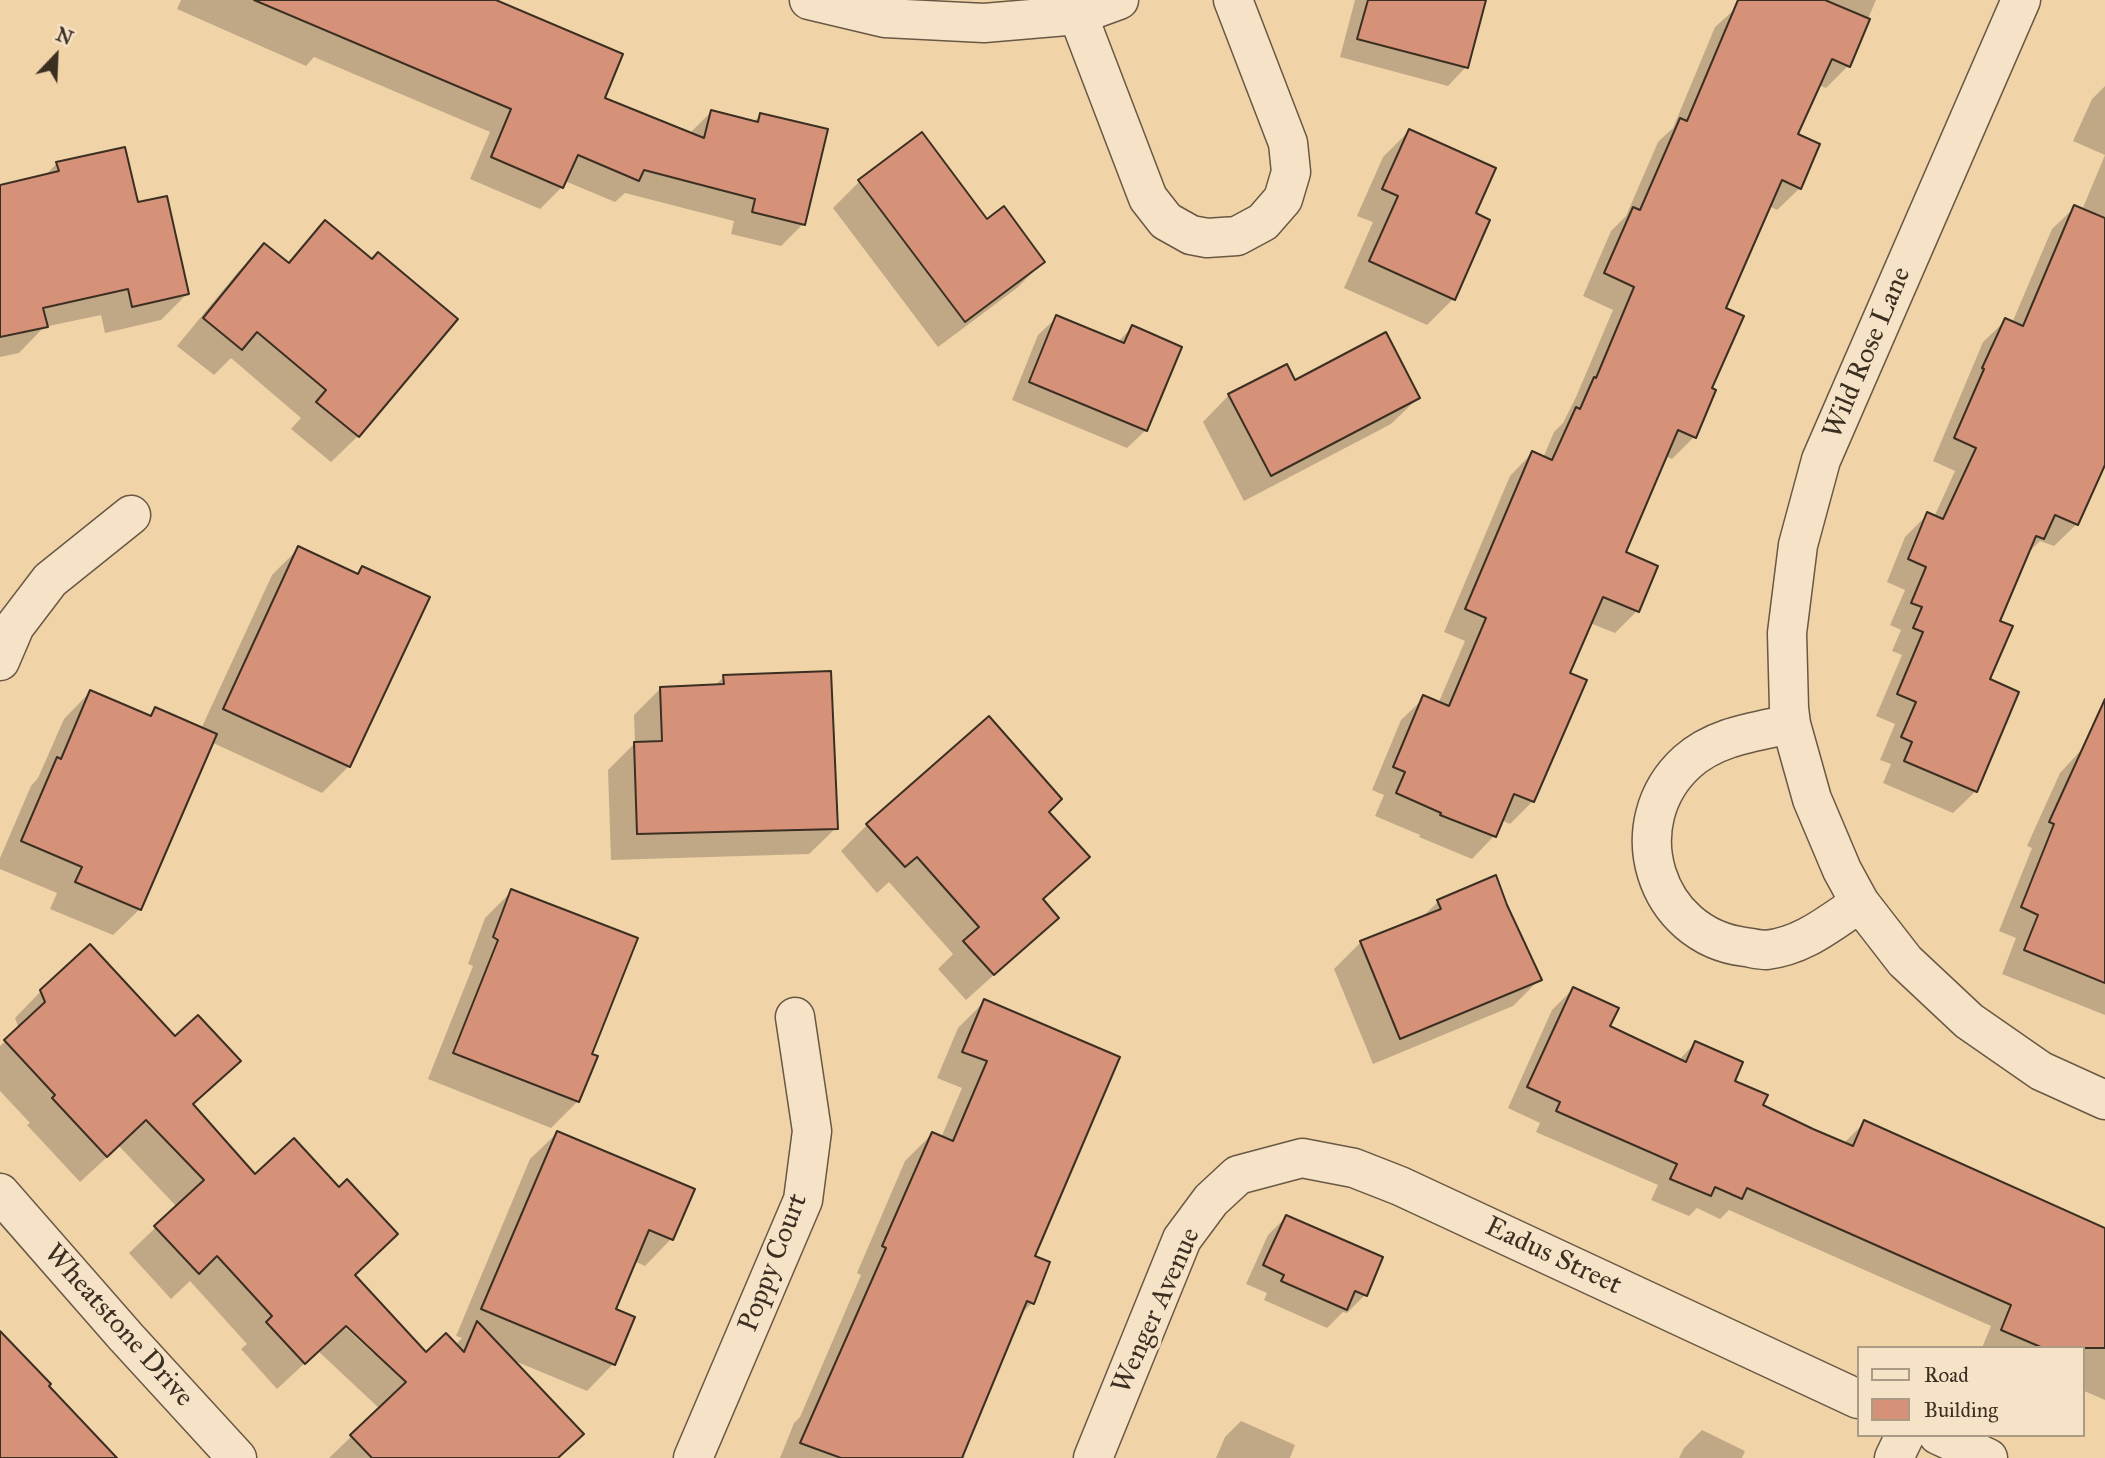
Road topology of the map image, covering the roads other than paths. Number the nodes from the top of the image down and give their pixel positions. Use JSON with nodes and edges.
{"nodes":[{"id":1,"x":810,"y":0,"type":"edge"},
{"id":2,"x":1119,"y":0,"type":"edge"},
{"id":3,"x":1233,"y":0,"type":"edge"},
{"id":4,"x":2021,"y":0,"type":"edge"},
{"id":5,"x":1078,"y":15,"type":"junction"},
{"id":6,"x":131,"y":515,"type":"dead end"},
{"id":7,"x":0,"y":661,"type":"edge"},
{"id":8,"x":1791,"y":724,"type":"junction"},
{"id":9,"x":1860,"y":903,"type":"junction"},
{"id":10,"x":795,"y":1017,"type":"dead end"},
{"id":11,"x":2105,"y":1100,"type":"edge"},
{"id":12,"x":1238,"y":1175,"type":"joint"},
{"id":13,"x":0,"y":1193,"type":"edge"},
{"id":14,"x":1856,"y":1398,"type":"edge"},
{"id":15,"x":1904,"y":1437,"type":"edge"},
{"id":16,"x":1942,"y":1437,"type":"edge"},
{"id":17,"x":237,"y":1458,"type":"edge"},
{"id":18,"x":693,"y":1458,"type":"edge"},
{"id":19,"x":1093,"y":1458,"type":"edge"},
{"id":20,"x":1894,"y":1458,"type":"edge"},
{"id":21,"x":1988,"y":1458,"type":"edge"}],
"edges":[{"from":1,"to":5,"type":"street"},
{"from":2,"to":5,"type":"street"},
{"from":3,"to":5,"type":"street"},
{"from":4,"to":8,"type":"street","name":"Wild Rose Lane"},
{"from":6,"to":7,"type":"street"},
{"from":8,"to":9,"type":"street","name":"Wild Rose Lane"},
{"from":8,"to":9,"type":"street"},
{"from":9,"to":11,"type":"street","name":"Wild Rose Lane"},
{"from":10,"to":18,"type":"street","name":"Poppy Court"},
{"from":12,"to":14,"type":"street","name":"Eadus Street"},
{"from":12,"to":19,"type":"street","name":"Wenger Avenue"},
{"from":13,"to":17,"type":"street","name":"Wheatstone Drive"},
{"from":15,"to":20,"type":"street"},
{"from":16,"to":21,"type":"street"}]}
